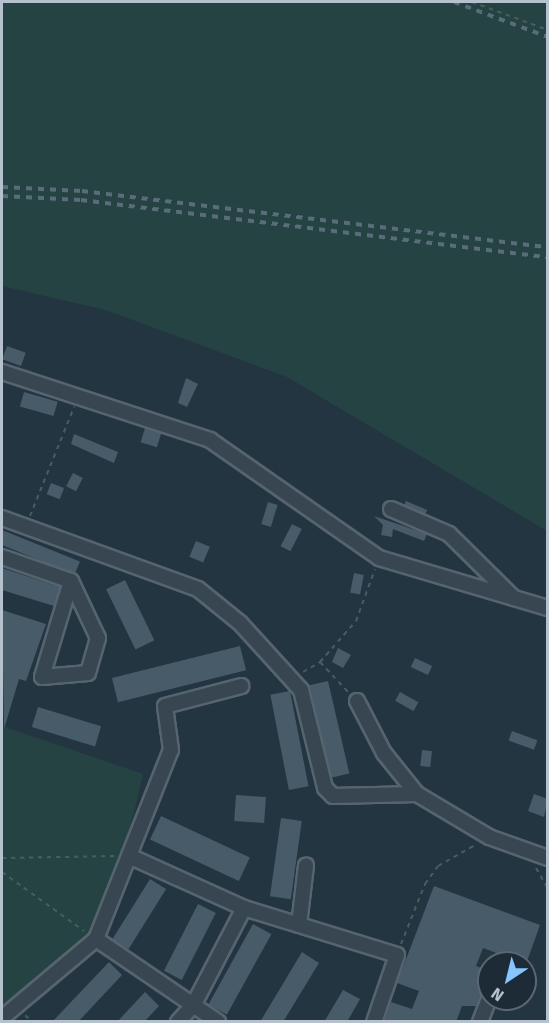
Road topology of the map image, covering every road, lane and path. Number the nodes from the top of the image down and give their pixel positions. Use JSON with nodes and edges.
{"nodes":[{"id":1,"x":472,"y":2,"type":"edge"},
{"id":2,"x":548,"y":30,"type":"edge"},
{"id":3,"x":2,"y":372,"type":"edge"},
{"id":4,"x":78,"y":396,"type":"junction"},
{"id":5,"x":391,"y":509,"type":"dead end"},
{"id":6,"x":2,"y":518,"type":"edge"},
{"id":7,"x":25,"y":527,"type":"junction"},
{"id":8,"x":2,"y":557,"type":"edge"},
{"id":9,"x":373,"y":574,"type":"dead end"},
{"id":10,"x":70,"y":581,"type":"junction"},
{"id":11,"x":514,"y":598,"type":"junction"},
{"id":12,"x":548,"y":608,"type":"edge"},
{"id":13,"x":320,"y":662,"type":"junction"},
{"id":14,"x":293,"y":677,"type":"junction"},
{"id":15,"x":241,"y":686,"type":"dead end"},
{"id":16,"x":357,"y":701,"type":"joint"},
{"id":17,"x":417,"y":794,"type":"junction"},
{"id":18,"x":489,"y":837,"type":"junction"},
{"id":19,"x":527,"y":851,"type":"junction"},
{"id":20,"x":129,"y":856,"type":"junction"},
{"id":21,"x":2,"y":858,"type":"edge"},
{"id":22,"x":548,"y":858,"type":"edge"},
{"id":23,"x":306,"y":865,"type":"dead end"},
{"id":24,"x":2,"y":872,"type":"edge"},
{"id":25,"x":548,"y":889,"type":"edge"},
{"id":26,"x":244,"y":908,"type":"junction"},
{"id":27,"x":299,"y":925,"type":"junction"},
{"id":28,"x":96,"y":939,"type":"junction"},
{"id":29,"x":397,"y":955,"type":"junction"},
{"id":30,"x":194,"y":1004,"type":"junction"},
{"id":31,"x":2,"y":1018,"type":"edge"},
{"id":32,"x":178,"y":1022,"type":"edge"},
{"id":33,"x":218,"y":1022,"type":"edge"},
{"id":34,"x":374,"y":1022,"type":"edge"}],
"edges":[{"from":1,"to":2,"type":"path"},
{"from":3,"to":4,"type":"street"},
{"from":4,"to":7,"type":"path"},
{"from":4,"to":11,"type":"street"},
{"from":5,"to":11,"type":"street"},
{"from":6,"to":7,"type":"street"},
{"from":7,"to":14,"type":"street"},
{"from":8,"to":10,"type":"street"},
{"from":9,"to":13,"type":"path"},
{"from":10,"to":10,"type":"street"},
{"from":11,"to":12,"type":"street"},
{"from":13,"to":14,"type":"path"},
{"from":13,"to":16,"type":"path"},
{"from":14,"to":17,"type":"street"},
{"from":15,"to":20,"type":"street"},
{"from":16,"to":17,"type":"street"},
{"from":17,"to":18,"type":"street"},
{"from":18,"to":19,"type":"street"},
{"from":18,"to":29,"type":"path"},
{"from":19,"to":22,"type":"street"},
{"from":19,"to":25,"type":"path"},
{"from":20,"to":21,"type":"path"},
{"from":20,"to":26,"type":"street"},
{"from":20,"to":28,"type":"street"},
{"from":23,"to":27,"type":"street"},
{"from":24,"to":28,"type":"path"},
{"from":26,"to":27,"type":"street"},
{"from":26,"to":30,"type":"street"},
{"from":27,"to":29,"type":"street"},
{"from":28,"to":30,"type":"street"},
{"from":28,"to":31,"type":"street"},
{"from":29,"to":34,"type":"street"},
{"from":30,"to":32,"type":"street"},
{"from":30,"to":33,"type":"street"}]}
